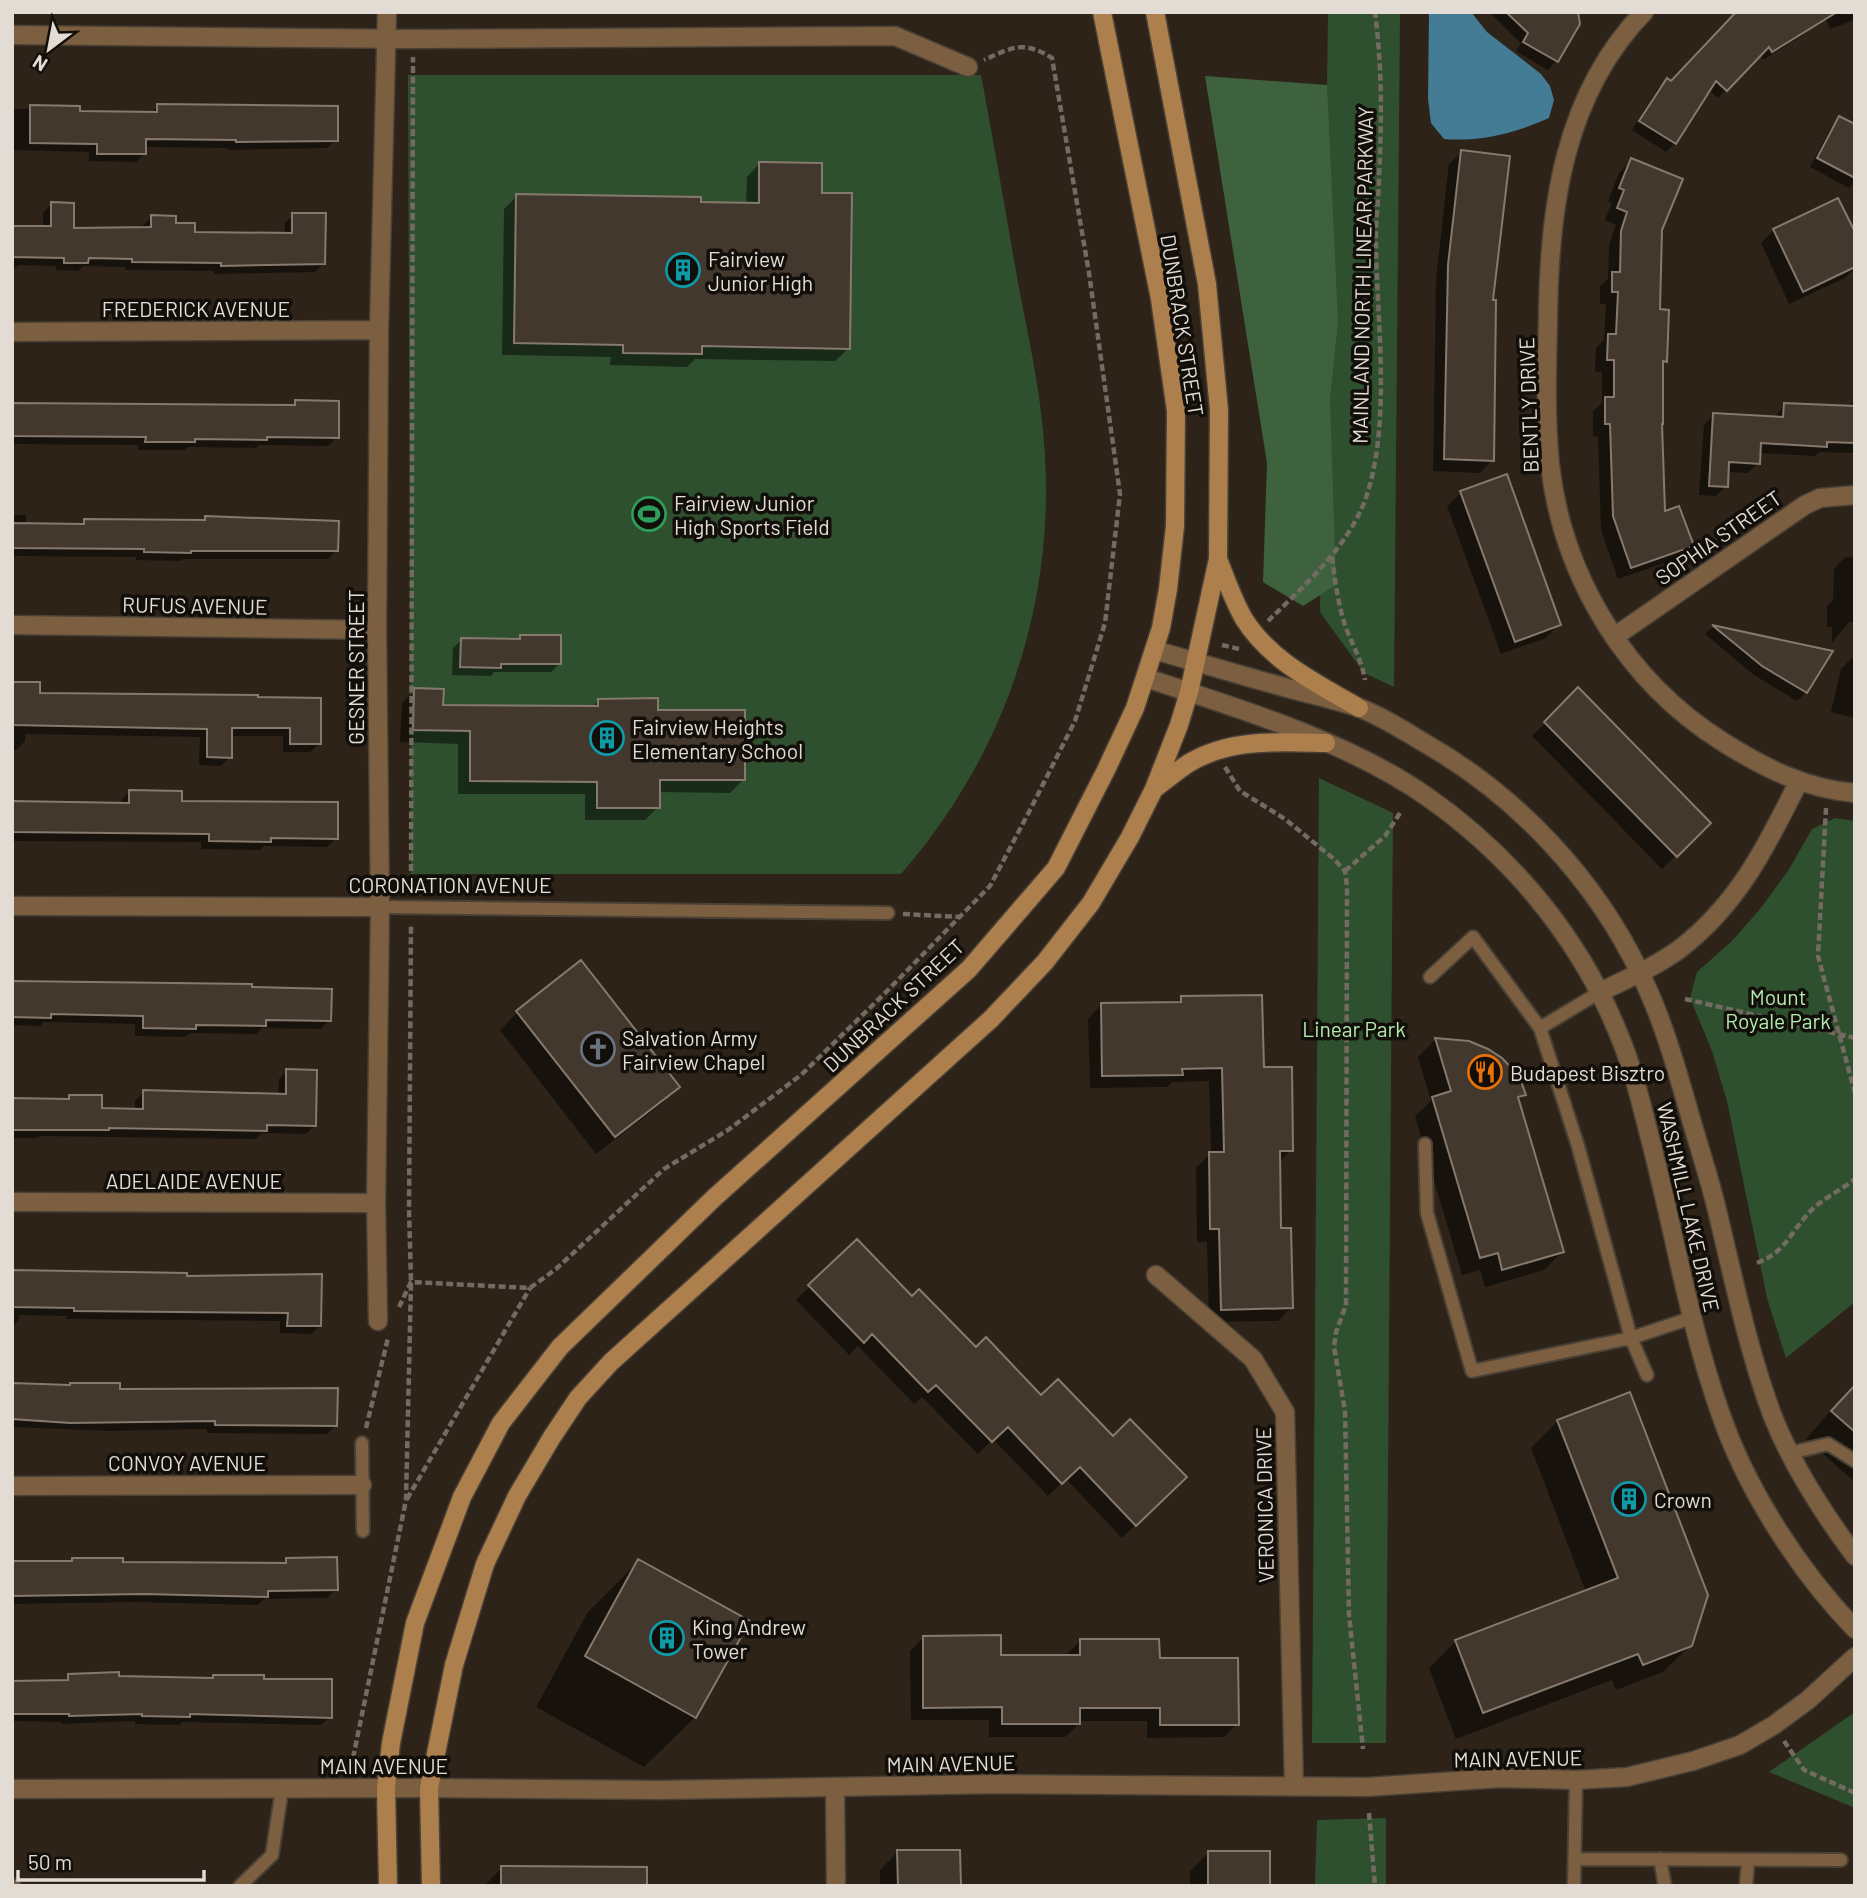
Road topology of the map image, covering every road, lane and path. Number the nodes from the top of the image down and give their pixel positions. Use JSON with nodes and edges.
{"nodes":[{"id":1,"x":387,"y":12,"type":"edge"},
{"id":2,"x":1102,"y":12,"type":"edge"},
{"id":3,"x":1155,"y":12,"type":"edge"},
{"id":4,"x":1375,"y":12,"type":"edge"},
{"id":5,"x":1644,"y":12,"type":"edge"},
{"id":6,"x":12,"y":35,"type":"edge"},
{"id":7,"x":387,"y":37,"type":"junction"},
{"id":8,"x":968,"y":67,"type":"joint"},
{"id":9,"x":379,"y":330,"type":"junction"},
{"id":10,"x":12,"y":332,"type":"edge"},
{"id":11,"x":1855,"y":495,"type":"edge"},
{"id":12,"x":1332,"y":555,"type":"junction"},
{"id":13,"x":1218,"y":559,"type":"junction"},
{"id":14,"x":12,"y":625,"type":"edge"},
{"id":15,"x":1263,"y":627,"type":"dead end"},
{"id":16,"x":377,"y":630,"type":"junction"},
{"id":17,"x":1614,"y":636,"type":"junction"},
{"id":18,"x":1222,"y":645,"type":"dead end"},
{"id":19,"x":1239,"y":649,"type":"dead end"},
{"id":20,"x":1154,"y":650,"type":"junction"},
{"id":21,"x":1197,"y":662,"type":"junction"},
{"id":22,"x":1146,"y":678,"type":"junction"},
{"id":23,"x":1365,"y":680,"type":"dead end"},
{"id":24,"x":1189,"y":692,"type":"junction"},
{"id":25,"x":1359,"y":708,"type":"junction"},
{"id":26,"x":1326,"y":743,"type":"junction"},
{"id":27,"x":1223,"y":762,"type":"dead end"},
{"id":28,"x":1799,"y":781,"type":"junction"},
{"id":29,"x":1154,"y":789,"type":"junction"},
{"id":30,"x":1827,"y":791,"type":"junction"},
{"id":31,"x":1855,"y":793,"type":"edge"},
{"id":32,"x":1399,"y":813,"type":"dead end"},
{"id":33,"x":1345,"y":871,"type":"junction"},
{"id":34,"x":12,"y":906,"type":"edge"},
{"id":35,"x":380,"y":906,"type":"junction"},
{"id":36,"x":888,"y":913,"type":"joint"},
{"id":37,"x":960,"y":917,"type":"junction"},
{"id":38,"x":1640,"y":972,"type":"junction"},
{"id":39,"x":1430,"y":977,"type":"dead end"},
{"id":40,"x":1600,"y":992,"type":"junction"},
{"id":41,"x":1685,"y":999,"type":"dead end"},
{"id":42,"x":1540,"y":1027,"type":"junction"},
{"id":43,"x":1839,"y":1035,"type":"junction"},
{"id":44,"x":1855,"y":1038,"type":"edge"},
{"id":45,"x":1855,"y":1093,"type":"edge"},
{"id":46,"x":1425,"y":1144,"type":"dead end"},
{"id":47,"x":1855,"y":1179,"type":"edge"},
{"id":48,"x":12,"y":1202,"type":"edge"},
{"id":49,"x":376,"y":1203,"type":"junction"},
{"id":50,"x":1757,"y":1263,"type":"dead end"},
{"id":51,"x":1156,"y":1275,"type":"dead end"},
{"id":52,"x":530,"y":1288,"type":"junction"},
{"id":53,"x":1692,"y":1318,"type":"junction"},
{"id":54,"x":387,"y":1323,"type":"junction"},
{"id":55,"x":1631,"y":1338,"type":"junction"},
{"id":56,"x":1647,"y":1375,"type":"dead end"},
{"id":57,"x":362,"y":1443,"type":"joint"},
{"id":58,"x":1790,"y":1453,"type":"junction"},
{"id":59,"x":1855,"y":1461,"type":"edge"},
{"id":60,"x":362,"y":1485,"type":"junction"},
{"id":61,"x":12,"y":1486,"type":"edge"},
{"id":62,"x":406,"y":1500,"type":"dead end"},
{"id":63,"x":363,"y":1531,"type":"dead end"},
{"id":64,"x":1855,"y":1556,"type":"edge"},
{"id":65,"x":1855,"y":1629,"type":"edge"},
{"id":66,"x":1855,"y":1657,"type":"edge"},
{"id":67,"x":1774,"y":1726,"type":"junction"},
{"id":68,"x":1363,"y":1749,"type":"dead end"},
{"id":69,"x":1576,"y":1780,"type":"junction"},
{"id":70,"x":1294,"y":1786,"type":"junction"},
{"id":71,"x":386,"y":1788,"type":"junction"},
{"id":72,"x":429,"y":1788,"type":"junction"},
{"id":73,"x":835,"y":1788,"type":"junction"},
{"id":74,"x":12,"y":1789,"type":"edge"},
{"id":75,"x":282,"y":1789,"type":"junction"},
{"id":76,"x":1855,"y":1793,"type":"edge"},
{"id":77,"x":1369,"y":1813,"type":"dead end"},
{"id":78,"x":1576,"y":1859,"type":"junction"},
{"id":79,"x":1660,"y":1859,"type":"junction"},
{"id":80,"x":1748,"y":1860,"type":"junction"},
{"id":81,"x":1841,"y":1860,"type":"dead end"},
{"id":82,"x":240,"y":1886,"type":"edge"},
{"id":83,"x":388,"y":1886,"type":"edge"},
{"id":84,"x":431,"y":1886,"type":"edge"},
{"id":85,"x":836,"y":1886,"type":"edge"},
{"id":86,"x":1375,"y":1886,"type":"edge"},
{"id":87,"x":1574,"y":1886,"type":"edge"},
{"id":88,"x":1665,"y":1886,"type":"edge"},
{"id":89,"x":1746,"y":1886,"type":"edge"}],
"edges":[{"from":1,"to":7,"type":"street","name":"GESNER STREET"},
{"from":2,"to":20,"type":"main road","name":"DUNBRACK STREET"},
{"from":3,"to":13,"type":"main road","name":"DUNBRACK STREET"},
{"from":4,"to":12,"type":"path","name":"MAINLAND NORTH LINEAR PARKWAY"},
{"from":5,"to":17,"type":"street","name":"BENTLY DRIVE"},
{"from":6,"to":7,"type":"street"},
{"from":7,"to":8,"type":"street"},
{"from":7,"to":9,"type":"street","name":"GESNER STREET"},
{"from":8,"to":37,"type":"path"},
{"from":9,"to":10,"type":"street","name":"FREDERICK AVENUE"},
{"from":9,"to":16,"type":"street","name":"GESNER STREET"},
{"from":11,"to":17,"type":"street","name":"SOPHIA STREET"},
{"from":12,"to":15,"type":"path","name":"MAINLAND NORTH LINEAR PARKWAY"},
{"from":12,"to":23,"type":"path"},
{"from":13,"to":21,"type":"main road","name":"DUNBRACK STREET"},
{"from":13,"to":25,"type":"main road"},
{"from":14,"to":16,"type":"street","name":"RUFUS AVENUE"},
{"from":16,"to":35,"type":"street","name":"GESNER STREET"},
{"from":17,"to":28,"type":"street","name":"BENTLY DRIVE"},
{"from":18,"to":19,"type":"path"},
{"from":20,"to":21,"type":"street","name":"WASHMILL LAKE DRIVE"},
{"from":20,"to":22,"type":"main road","name":"DUNBRACK STREET"},
{"from":21,"to":24,"type":"main road","name":"DUNBRACK STREET"},
{"from":21,"to":25,"type":"street","name":"WASHMILL LAKE DRIVE"},
{"from":22,"to":24,"type":"street","name":"WASHMILL LAKE DRIVE"},
{"from":22,"to":71,"type":"main road","name":"DUNBRACK STREET"},
{"from":24,"to":26,"type":"street","name":"WASHMILL LAKE DRIVE"},
{"from":24,"to":29,"type":"main road","name":"DUNBRACK STREET"},
{"from":25,"to":38,"type":"street","name":"WASHMILL LAKE DRIVE"},
{"from":26,"to":29,"type":"main road"},
{"from":26,"to":40,"type":"street","name":"WASHMILL LAKE DRIVE"},
{"from":27,"to":33,"type":"path"},
{"from":28,"to":30,"type":"street","name":"BENTLY DRIVE"},
{"from":28,"to":38,"type":"street"},
{"from":29,"to":72,"type":"main road","name":"DUNBRACK STREET"},
{"from":30,"to":31,"type":"street","name":"BENTLY DRIVE"},
{"from":30,"to":43,"type":"path"},
{"from":32,"to":33,"type":"path"},
{"from":33,"to":68,"type":"path"},
{"from":34,"to":35,"type":"street","name":"CORONATION AVENUE"},
{"from":35,"to":36,"type":"lane","name":"CORONATION AVENUE"},
{"from":35,"to":49,"type":"street","name":"GESNER STREET"},
{"from":36,"to":37,"type":"path"},
{"from":37,"to":52,"type":"path"},
{"from":38,"to":40,"type":"street"},
{"from":38,"to":58,"type":"street","name":"WASHMILL LAKE DRIVE"},
{"from":39,"to":42,"type":"lane"},
{"from":40,"to":42,"type":"lane"},
{"from":40,"to":53,"type":"street","name":"WASHMILL LAKE DRIVE"},
{"from":41,"to":43,"type":"path"},
{"from":42,"to":55,"type":"lane"},
{"from":43,"to":44,"type":"path"},
{"from":43,"to":45,"type":"path"},
{"from":46,"to":55,"type":"lane"},
{"from":47,"to":50,"type":"path"},
{"from":48,"to":49,"type":"street","name":"ADELAIDE AVENUE"},
{"from":49,"to":54,"type":"street","name":"GESNER STREET"},
{"from":51,"to":70,"type":"street","name":"VERONICA DRIVE"},
{"from":52,"to":54,"type":"path"},
{"from":52,"to":62,"type":"path"},
{"from":53,"to":55,"type":"lane"},
{"from":53,"to":65,"type":"street","name":"WASHMILL LAKE DRIVE"},
{"from":54,"to":57,"type":"path"},
{"from":55,"to":56,"type":"lane"},
{"from":57,"to":60,"type":"lane"},
{"from":58,"to":59,"type":"lane"},
{"from":58,"to":64,"type":"street","name":"WASHMILL LAKE DRIVE"},
{"from":60,"to":61,"type":"street","name":"CONVOY AVENUE"},
{"from":60,"to":63,"type":"lane"},
{"from":66,"to":67,"type":"street","name":"MAIN AVENUE"},
{"from":67,"to":69,"type":"street","name":"MAIN AVENUE"},
{"from":67,"to":76,"type":"path"},
{"from":69,"to":70,"type":"street","name":"MAIN AVENUE"},
{"from":69,"to":78,"type":"lane"},
{"from":70,"to":73,"type":"street","name":"MAIN AVENUE"},
{"from":71,"to":72,"type":"street","name":"MAIN AVENUE"},
{"from":71,"to":75,"type":"street","name":"MAIN AVENUE"},
{"from":71,"to":83,"type":"main road","name":"DUNBRACK STREET"},
{"from":72,"to":73,"type":"street","name":"MAIN AVENUE"},
{"from":72,"to":84,"type":"main road","name":"DUNBRACK STREET"},
{"from":73,"to":85,"type":"street"},
{"from":74,"to":75,"type":"street","name":"MAIN AVENUE"},
{"from":75,"to":82,"type":"lane"},
{"from":77,"to":86,"type":"path"},
{"from":78,"to":79,"type":"lane"},
{"from":78,"to":87,"type":"lane"},
{"from":79,"to":80,"type":"lane"},
{"from":79,"to":88,"type":"lane"},
{"from":80,"to":81,"type":"lane"},
{"from":80,"to":89,"type":"lane"}]}
